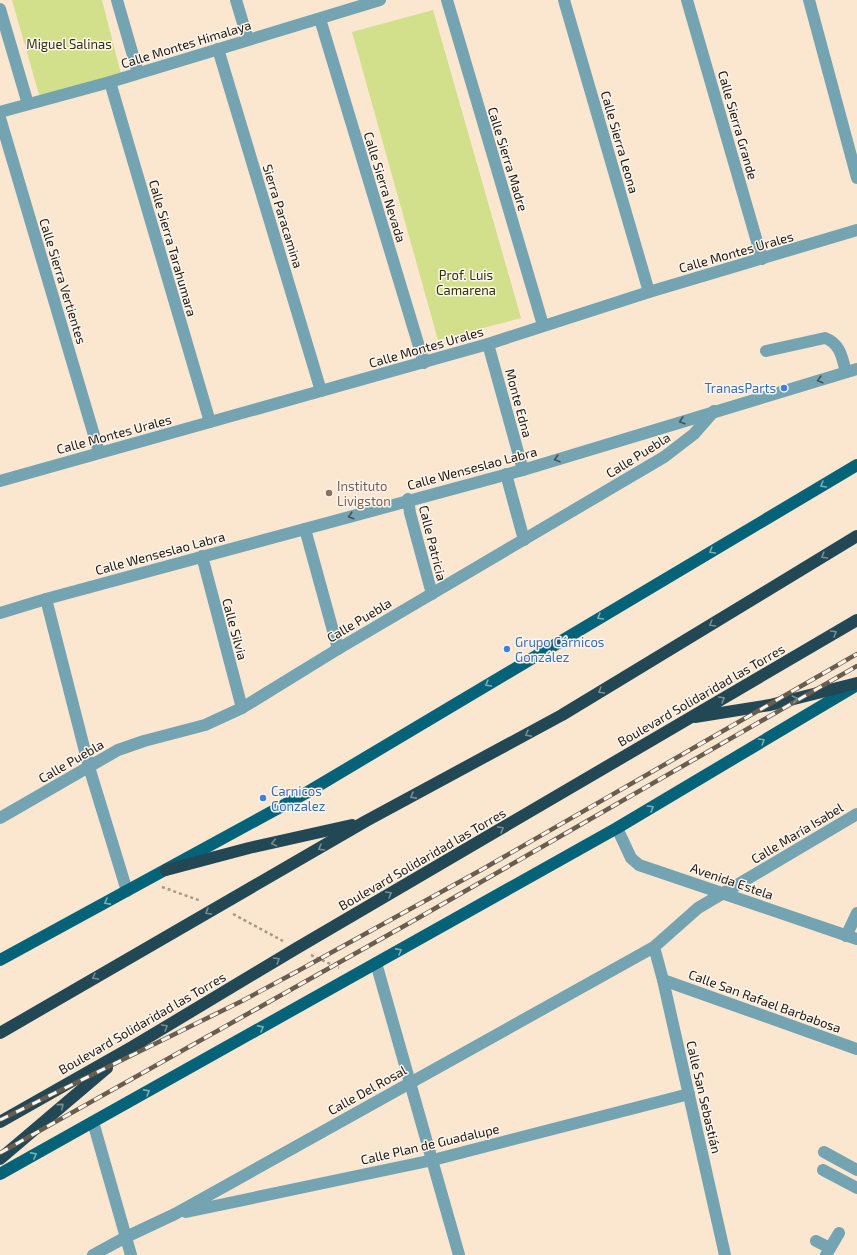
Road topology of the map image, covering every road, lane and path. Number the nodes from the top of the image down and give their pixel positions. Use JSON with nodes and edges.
{"nodes":[{"id":1,"x":117,"y":0,"type":"edge"},
{"id":2,"x":236,"y":0,"type":"edge"},
{"id":3,"x":380,"y":0,"type":"edge"},
{"id":4,"x":446,"y":0,"type":"edge"},
{"id":5,"x":564,"y":0,"type":"edge"},
{"id":6,"x":687,"y":0,"type":"edge"},
{"id":7,"x":810,"y":0,"type":"edge"},
{"id":8,"x":361,"y":3,"type":"edge"},
{"id":9,"x":0,"y":9,"type":"edge"},
{"id":10,"x":320,"y":19,"type":"junction"},
{"id":11,"x":248,"y":40,"type":"junction"},
{"id":12,"x":218,"y":49,"type":"junction"},
{"id":13,"x":138,"y":73,"type":"junction"},
{"id":14,"x":110,"y":82,"type":"junction"},
{"id":15,"x":28,"y":104,"type":"junction"},
{"id":16,"x":0,"y":112,"type":"edge"},
{"id":17,"x":0,"y":118,"type":"edge"},
{"id":18,"x":857,"y":178,"type":"edge"},
{"id":19,"x":857,"y":230,"type":"edge"},
{"id":20,"x":762,"y":259,"type":"junction"},
{"id":21,"x":649,"y":292,"type":"junction"},
{"id":22,"x":543,"y":326,"type":"junction"},
{"id":23,"x":488,"y":344,"type":"junction"},
{"id":24,"x":766,"y":351,"type":"dead end"},
{"id":25,"x":424,"y":363,"type":"junction"},
{"id":26,"x":852,"y":371,"type":"edge"},
{"id":27,"x":321,"y":391,"type":"junction"},
{"id":28,"x":714,"y":411,"type":"junction"},
{"id":29,"x":210,"y":422,"type":"junction"},
{"id":30,"x":99,"y":452,"type":"junction"},
{"id":31,"x":857,"y":465,"type":"edge"},
{"id":32,"x":523,"y":470,"type":"junction"},
{"id":33,"x":506,"y":474,"type":"junction"},
{"id":34,"x":0,"y":481,"type":"edge"},
{"id":35,"x":408,"y":499,"type":"junction"},
{"id":36,"x":305,"y":529,"type":"junction"},
{"id":37,"x":857,"y":536,"type":"edge"},
{"id":38,"x":524,"y":540,"type":"junction"},
{"id":39,"x":202,"y":556,"type":"junction"},
{"id":40,"x":432,"y":594,"type":"junction"},
{"id":41,"x":46,"y":599,"type":"junction"},
{"id":42,"x":0,"y":613,"type":"edge"},
{"id":43,"x":857,"y":620,"type":"edge"},
{"id":44,"x":338,"y":648,"type":"junction"},
{"id":45,"x":857,"y":684,"type":"edge"},
{"id":46,"x":242,"y":708,"type":"junction"},
{"id":47,"x":688,"y":718,"type":"junction"},
{"id":48,"x":89,"y":767,"type":"junction"},
{"id":49,"x":857,"y":814,"type":"edge"},
{"id":50,"x":0,"y":818,"type":"edge"},
{"id":51,"x":366,"y":821,"type":"junction"},
{"id":52,"x":617,"y":828,"type":"junction"},
{"id":53,"x":166,"y":870,"type":"junction"},
{"id":54,"x":145,"y":881,"type":"junction"},
{"id":55,"x":127,"y":891,"type":"junction"},
{"id":56,"x":724,"y":893,"type":"junction"},
{"id":57,"x":218,"y":906,"type":"junction"},
{"id":58,"x":857,"y":913,"type":"edge"},
{"id":59,"x":852,"y":938,"type":"edge"},
{"id":60,"x":654,"y":947,"type":"junction"},
{"id":61,"x":297,"y":948,"type":"junction"},
{"id":62,"x":0,"y":960,"type":"edge"},
{"id":63,"x":376,"y":964,"type":"junction"},
{"id":64,"x":355,"y":975,"type":"junction"},
{"id":65,"x":663,"y":980,"type":"junction"},
{"id":66,"x":0,"y":1033,"type":"edge"},
{"id":67,"x":132,"y":1047,"type":"junction"},
{"id":68,"x":857,"y":1049,"type":"edge"},
{"id":69,"x":409,"y":1082,"type":"junction"},
{"id":70,"x":689,"y":1094,"type":"junction"},
{"id":71,"x":0,"y":1122,"type":"edge"},
{"id":72,"x":93,"y":1122,"type":"junction"},
{"id":73,"x":824,"y":1152,"type":"dead end"},
{"id":74,"x":0,"y":1160,"type":"edge"},
{"id":75,"x":433,"y":1160,"type":"junction"},
{"id":76,"x":824,"y":1170,"type":"dead end"},
{"id":77,"x":857,"y":1170,"type":"edge"},
{"id":78,"x":0,"y":1174,"type":"edge"},
{"id":79,"x":857,"y":1188,"type":"edge"},
{"id":80,"x":175,"y":1214,"type":"junction"},
{"id":81,"x":839,"y":1234,"type":"dead end"},
{"id":82,"x":126,"y":1237,"type":"junction"},
{"id":83,"x":816,"y":1241,"type":"dead end"},
{"id":84,"x":828,"y":1252,"type":"edge"},
{"id":85,"x":93,"y":1255,"type":"edge"},
{"id":86,"x":131,"y":1255,"type":"edge"},
{"id":87,"x":460,"y":1255,"type":"edge"},
{"id":88,"x":725,"y":1255,"type":"edge"}],
"edges":[{"from":1,"to":13,"type":"street"},
{"from":2,"to":11,"type":"street"},
{"from":3,"to":8,"type":"street","name":"Calle Montes Himalaya"},
{"from":4,"to":22,"type":"street","name":"Calle Sierra Madre"},
{"from":5,"to":21,"type":"street","name":"Calle Sierra Leona"},
{"from":6,"to":20,"type":"street","name":"Calle Sierra Grande"},
{"from":7,"to":18,"type":"street"},
{"from":8,"to":10,"type":"street","name":"Calle Montes Himalaya"},
{"from":9,"to":15,"type":"street"},
{"from":10,"to":11,"type":"street","name":"Calle Montes Himalaya"},
{"from":10,"to":25,"type":"street","name":"Calle Sierra Nevada"},
{"from":11,"to":12,"type":"street","name":"Calle Montes Himalaya"},
{"from":12,"to":13,"type":"street","name":"Calle Montes Himalaya"},
{"from":12,"to":27,"type":"street","name":"Sierra Paracamina"},
{"from":13,"to":14,"type":"street","name":"Calle Montes Himalaya"},
{"from":14,"to":15,"type":"street","name":"Calle Montes Himalaya"},
{"from":14,"to":29,"type":"street","name":"Calle Sierra Tarahumara"},
{"from":15,"to":16,"type":"street","name":"Calle Montes Himalaya"},
{"from":17,"to":30,"type":"street","name":"Calle Sierra Vertientes"},
{"from":19,"to":20,"type":"street","name":"Calle Montes Urales"},
{"from":20,"to":21,"type":"street","name":"Calle Montes Urales"},
{"from":21,"to":22,"type":"street","name":"Calle Montes Urales"},
{"from":22,"to":23,"type":"street","name":"Calle Montes Urales"},
{"from":23,"to":25,"type":"street","name":"Calle Montes Urales"},
{"from":23,"to":32,"type":"street","name":"Monte Edna"},
{"from":24,"to":26,"type":"street"},
{"from":25,"to":27,"type":"street","name":"Calle Montes Urales"},
{"from":26,"to":28,"type":"street","name":"Calle Wenseslao Labra","one_way":true},
{"from":27,"to":29,"type":"street","name":"Calle Montes Urales"},
{"from":28,"to":32,"type":"street","name":"Calle Wenseslao Labra","one_way":true},
{"from":28,"to":38,"type":"street","name":"Calle Puebla"},
{"from":29,"to":30,"type":"street","name":"Calle Montes Urales"},
{"from":30,"to":34,"type":"street","name":"Calle Montes Urales"},
{"from":31,"to":53,"type":"main road","one_way":true},
{"from":32,"to":33,"type":"street","name":"Calle Wenseslao Labra"},
{"from":33,"to":35,"type":"street","name":"Calle Wenseslao Labra"},
{"from":33,"to":38,"type":"street"},
{"from":35,"to":36,"type":"street","name":"Calle Wenseslao Labra","one_way":true},
{"from":35,"to":40,"type":"street","name":"Calle Patricia"},
{"from":36,"to":39,"type":"street","name":"Calle Wenseslao Labra"},
{"from":36,"to":44,"type":"street"},
{"from":37,"to":51,"type":"highway","one_way":true},
{"from":38,"to":40,"type":"street","name":"Calle Puebla"},
{"from":39,"to":41,"type":"street","name":"Calle Wenseslao Labra"},
{"from":39,"to":46,"type":"street","name":"Calle Silvia"},
{"from":40,"to":44,"type":"street","name":"Calle Puebla"},
{"from":41,"to":42,"type":"street","name":"Calle Wenseslao Labra"},
{"from":41,"to":48,"type":"street"},
{"from":47,"to":43,"type":"highway","name":"Boulevard Solidaridad las Torres","one_way":true},
{"from":44,"to":46,"type":"street","name":"Calle Puebla"},
{"from":47,"to":45,"type":"highway","one_way":true},
{"from":52,"to":45,"type":"main road","one_way":true},
{"from":46,"to":48,"type":"street","name":"Calle Puebla"},
{"from":61,"to":47,"type":"highway","name":"Boulevard Solidaridad las Torres","one_way":true},
{"from":48,"to":50,"type":"street","name":"Calle Puebla"},
{"from":48,"to":55,"type":"street"},
{"from":49,"to":56,"type":"street","name":"Calle María Isabel"},
{"from":51,"to":53,"type":"highway","one_way":true},
{"from":51,"to":57,"type":"highway","one_way":true},
{"from":52,"to":56,"type":"street","name":"Avenida Estela"},
{"from":63,"to":52,"type":"main road","one_way":true},
{"from":53,"to":54,"type":"main road"},
{"from":54,"to":55,"type":"main road"},
{"from":54,"to":57,"type":"path"},
{"from":55,"to":62,"type":"main road","one_way":true},
{"from":56,"to":59,"type":"street","name":"Avenida Estela"},
{"from":56,"to":60,"type":"street","name":"Calle María Isabel"},
{"from":57,"to":61,"type":"path"},
{"from":57,"to":66,"type":"highway","one_way":true},
{"from":58,"to":59,"type":"street"},
{"from":60,"to":65,"type":"street","name":"Calle San Sebastián"},
{"from":60,"to":69,"type":"street","name":"Calle Del Rosal"},
{"from":61,"to":64,"type":"path"},
{"from":67,"to":61,"type":"highway","name":"Boulevard Solidaridad las Torres","one_way":true},
{"from":63,"to":64,"type":"main road"},
{"from":63,"to":69,"type":"street"},
{"from":72,"to":64,"type":"main road","one_way":true},
{"from":65,"to":68,"type":"street","name":"Calle San Rafael Barbabosa"},
{"from":65,"to":70,"type":"street","name":"Calle San Sebastián"},
{"from":67,"to":71,"type":"highway","name":"Boulevard Solidaridad las Torres"},
{"from":74,"to":67,"type":"highway","one_way":true},
{"from":69,"to":75,"type":"street"},
{"from":69,"to":80,"type":"street","name":"Calle Del Rosal"},
{"from":70,"to":75,"type":"street","name":"Calle Plan de Guadalupe"},
{"from":70,"to":88,"type":"street","name":"Calle San Sebastián"},
{"from":78,"to":72,"type":"main road","one_way":true},
{"from":72,"to":82,"type":"street"},
{"from":73,"to":77,"type":"street"},
{"from":75,"to":80,"type":"street","name":"Calle Plan de Guadalupe"},
{"from":75,"to":87,"type":"street"},
{"from":76,"to":79,"type":"street"},
{"from":80,"to":82,"type":"street","name":"Calle Del Rosal"},
{"from":81,"to":84,"type":"street"},
{"from":82,"to":85,"type":"street","name":"Calle Del Rosal"},
{"from":82,"to":86,"type":"street"},
{"from":83,"to":84,"type":"street"}]}
